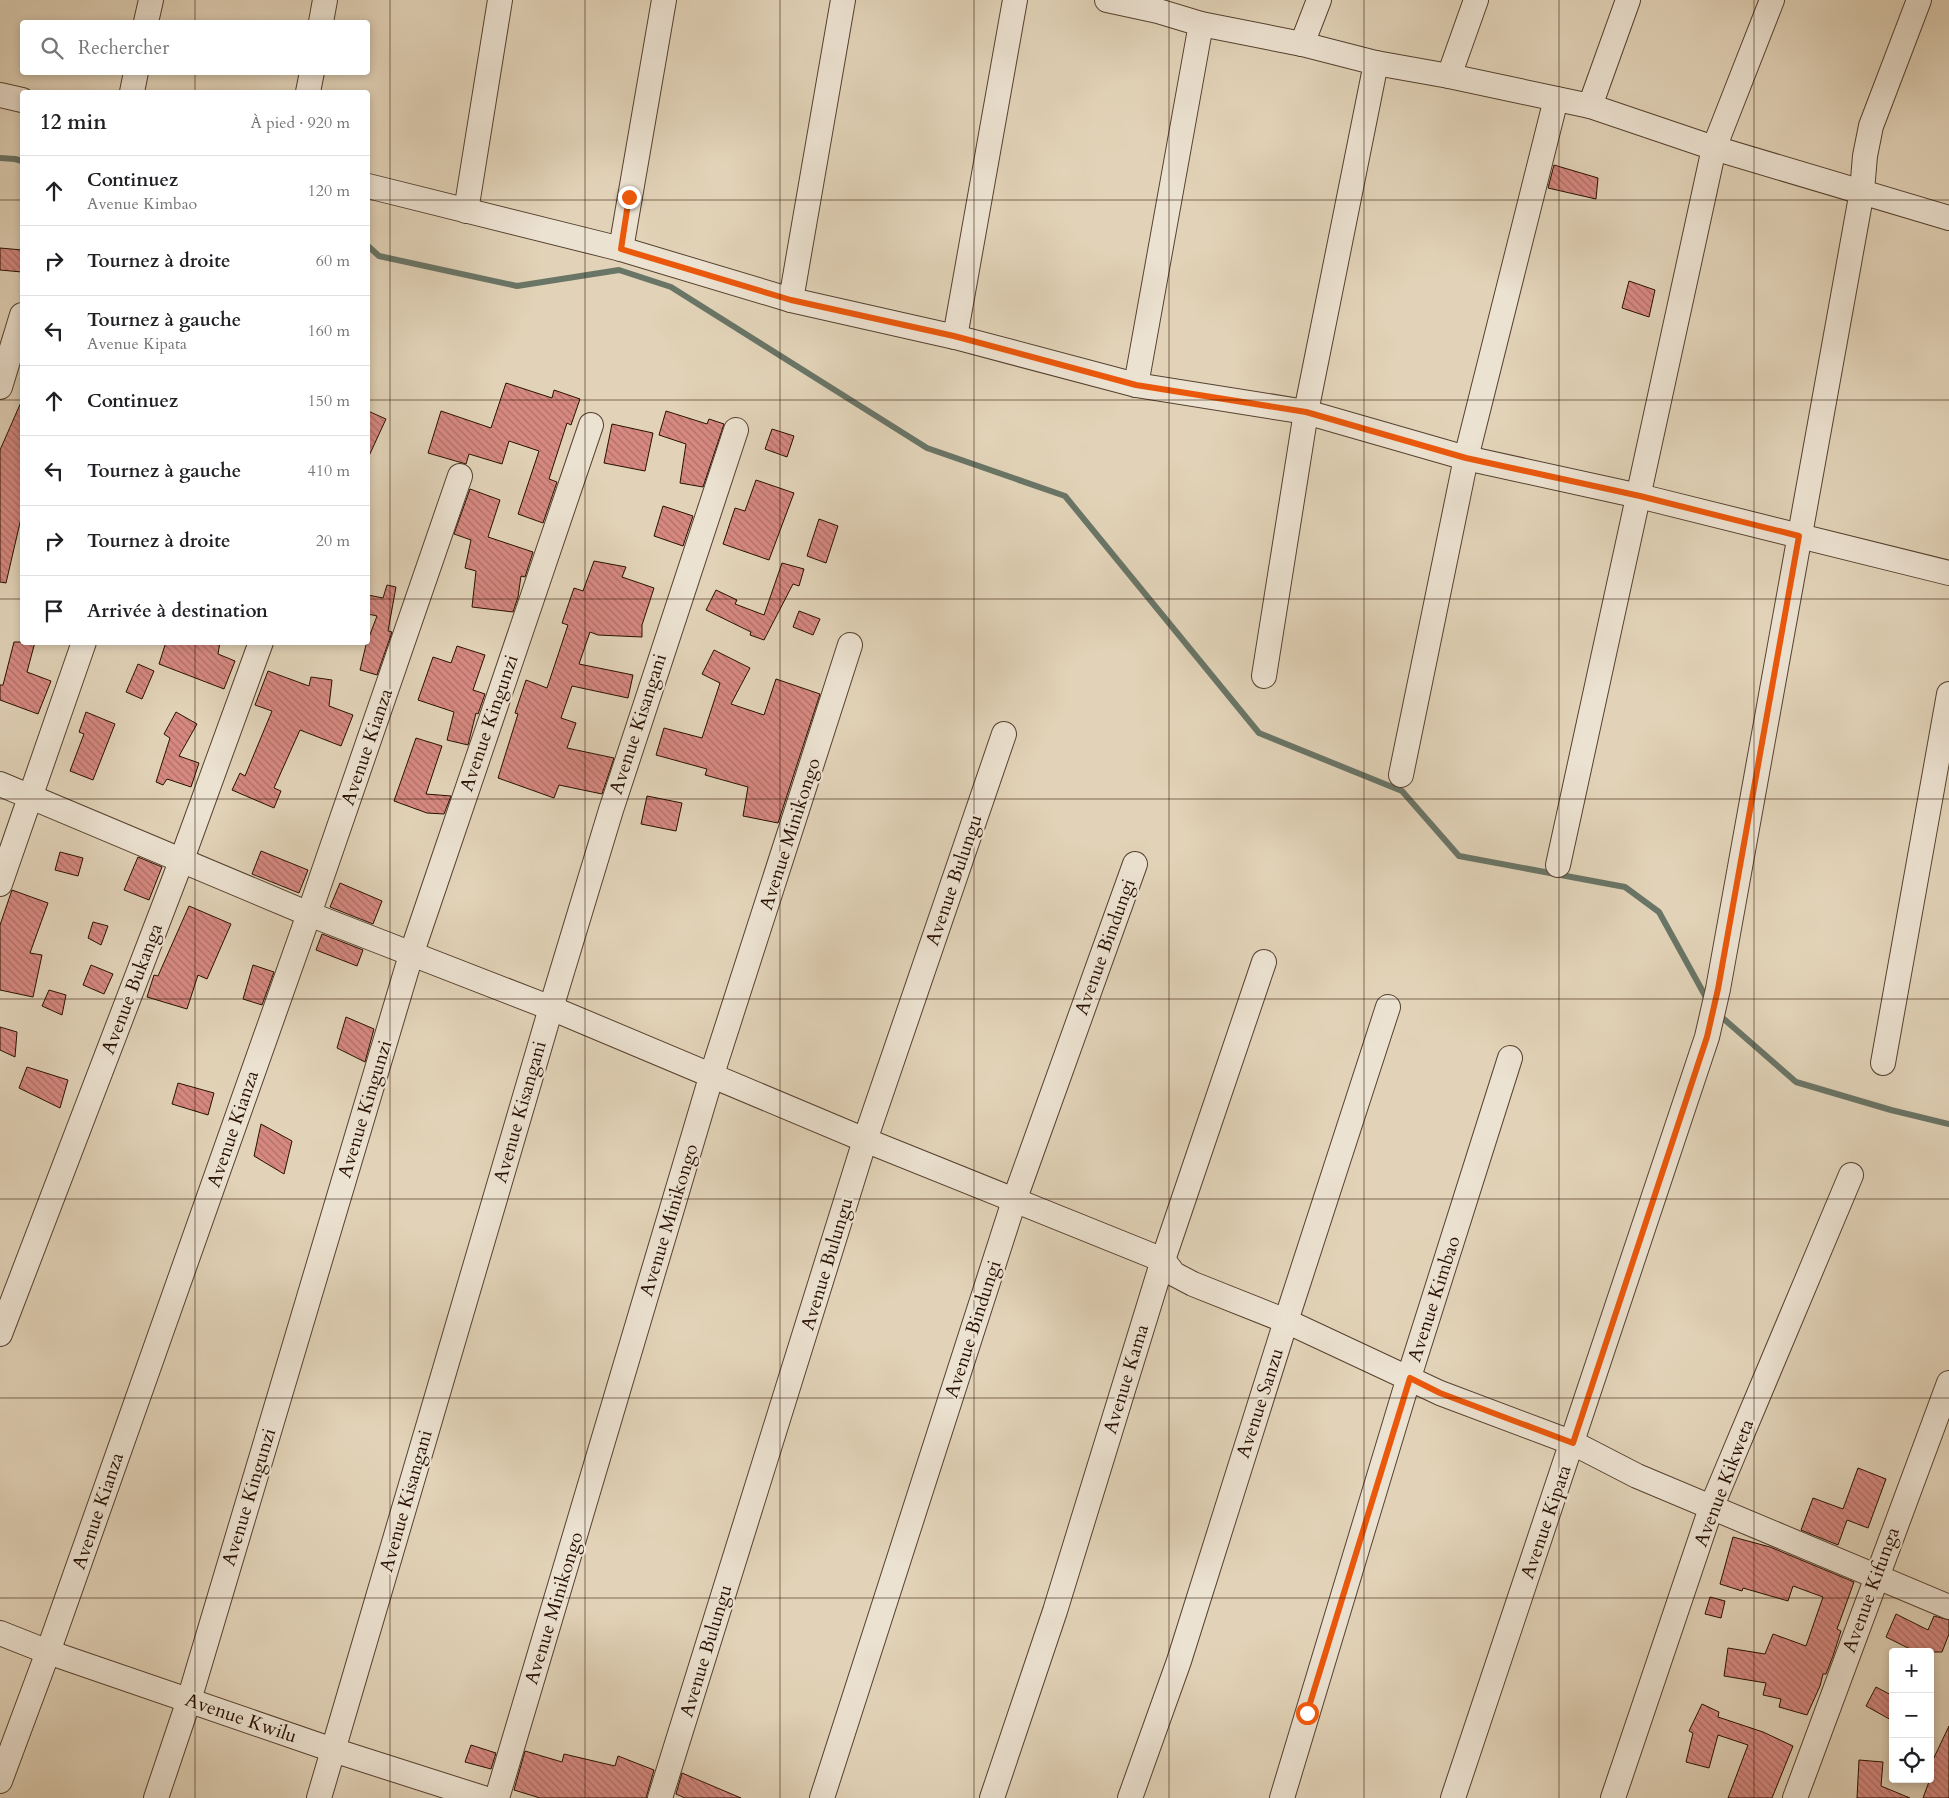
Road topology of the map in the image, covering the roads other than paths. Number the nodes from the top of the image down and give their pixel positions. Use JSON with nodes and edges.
{"nodes":[{"id":1,"x":151,"y":0,"type":"edge"},
{"id":2,"x":325,"y":0,"type":"edge"},
{"id":3,"x":500,"y":0,"type":"edge"},
{"id":4,"x":664,"y":0,"type":"edge"},
{"id":5,"x":844,"y":0,"type":"edge"},
{"id":6,"x":1014,"y":0,"type":"edge"},
{"id":7,"x":1107,"y":0,"type":"edge"},
{"id":8,"x":1319,"y":0,"type":"edge"},
{"id":9,"x":1476,"y":0,"type":"edge"},
{"id":10,"x":1628,"y":0,"type":"edge"},
{"id":11,"x":1772,"y":0,"type":"edge"},
{"id":12,"x":1919,"y":0,"type":"edge"},
{"id":13,"x":1160,"y":6,"type":"edge"},
{"id":14,"x":146,"y":20,"type":"edge"},
{"id":15,"x":321,"y":20,"type":"edge"},
{"id":16,"x":1201,"y":24,"type":"junction"},
{"id":17,"x":1302,"y":44,"type":"junction"},
{"id":18,"x":1376,"y":64,"type":"junction"},
{"id":19,"x":135,"y":75,"type":"edge"},
{"id":20,"x":311,"y":75,"type":"edge"},
{"id":21,"x":1448,"y":76,"type":"junction"},
{"id":22,"x":132,"y":90,"type":"edge"},
{"id":23,"x":308,"y":90,"type":"edge"},
{"id":24,"x":0,"y":95,"type":"edge"},
{"id":25,"x":1556,"y":99,"type":"junction"},
{"id":26,"x":20,"y":100,"type":"edge"},
{"id":27,"x":1590,"y":106,"type":"junction"},
{"id":28,"x":1714,"y":148,"type":"junction"},
{"id":29,"x":370,"y":187,"type":"edge"},
{"id":30,"x":1862,"y":191,"type":"junction"},
{"id":31,"x":466,"y":211,"type":"junction"},
{"id":32,"x":1949,"y":218,"type":"edge"},
{"id":33,"x":621,"y":249,"type":"junction"},
{"id":34,"x":791,"y":300,"type":"junction"},
{"id":35,"x":20,"y":322,"type":"edge"},
{"id":36,"x":954,"y":336,"type":"junction"},
{"id":37,"x":1136,"y":385,"type":"junction"},
{"id":38,"x":0,"y":387,"type":"edge"},
{"id":39,"x":1306,"y":412,"type":"junction"},
{"id":40,"x":591,"y":425,"type":"dead end"},
{"id":41,"x":736,"y":430,"type":"dead end"},
{"id":42,"x":1466,"y":458,"type":"junction"},
{"id":43,"x":460,"y":476,"type":"dead end"},
{"id":44,"x":1640,"y":496,"type":"junction"},
{"id":45,"x":1799,"y":536,"type":"junction"},
{"id":46,"x":1949,"y":573,"type":"edge"},
{"id":47,"x":83,"y":645,"type":"edge"},
{"id":48,"x":260,"y":645,"type":"edge"},
{"id":49,"x":850,"y":645,"type":"dead end"},
{"id":50,"x":1264,"y":676,"type":"dead end"},
{"id":51,"x":1949,"y":694,"type":"edge"},
{"id":52,"x":1004,"y":734,"type":"dead end"},
{"id":53,"x":1401,"y":776,"type":"dead end"},
{"id":54,"x":0,"y":784,"type":"edge"},
{"id":55,"x":31,"y":798,"type":"junction"},
{"id":56,"x":182,"y":859,"type":"junction"},
{"id":57,"x":1135,"y":864,"type":"dead end"},
{"id":58,"x":1558,"y":865,"type":"dead end"},
{"id":59,"x":0,"y":884,"type":"edge"},
{"id":60,"x":309,"y":914,"type":"junction"},
{"id":61,"x":411,"y":955,"type":"junction"},
{"id":62,"x":1264,"y":962,"type":"dead end"},
{"id":63,"x":1388,"y":1007,"type":"dead end"},
{"id":64,"x":551,"y":1008,"type":"junction"},
{"id":65,"x":1510,"y":1058,"type":"dead end"},
{"id":66,"x":1884,"y":1062,"type":"dead end"},
{"id":67,"x":712,"y":1074,"type":"junction"},
{"id":68,"x":865,"y":1140,"type":"junction"},
{"id":69,"x":1851,"y":1175,"type":"dead end"},
{"id":70,"x":1014,"y":1201,"type":"junction"},
{"id":71,"x":1163,"y":1260,"type":"junction"},
{"id":72,"x":1286,"y":1322,"type":"junction"},
{"id":73,"x":0,"y":1334,"type":"edge"},
{"id":74,"x":1410,"y":1378,"type":"junction"},
{"id":75,"x":1949,"y":1383,"type":"edge"},
{"id":76,"x":1573,"y":1443,"type":"junction"},
{"id":77,"x":1712,"y":1508,"type":"junction"},
{"id":78,"x":1876,"y":1576,"type":"junction"},
{"id":79,"x":1949,"y":1606,"type":"edge"},
{"id":80,"x":0,"y":1634,"type":"edge"},
{"id":81,"x":48,"y":1652,"type":"junction"},
{"id":82,"x":189,"y":1700,"type":"junction"},
{"id":83,"x":334,"y":1750,"type":"junction"},
{"id":84,"x":0,"y":1781,"type":"edge"},
{"id":85,"x":156,"y":1798,"type":"edge"},
{"id":86,"x":318,"y":1798,"type":"edge"},
{"id":87,"x":483,"y":1798,"type":"edge"},
{"id":88,"x":497,"y":1798,"type":"edge"},
{"id":89,"x":660,"y":1798,"type":"edge"},
{"id":90,"x":822,"y":1798,"type":"edge"},
{"id":91,"x":992,"y":1798,"type":"edge"},
{"id":92,"x":1130,"y":1798,"type":"edge"},
{"id":93,"x":1282,"y":1798,"type":"edge"},
{"id":94,"x":1454,"y":1798,"type":"edge"},
{"id":95,"x":1613,"y":1798,"type":"edge"},
{"id":96,"x":1795,"y":1798,"type":"edge"}],
"edges":[{"from":1,"to":14,"type":"street"},
{"from":2,"to":15,"type":"street"},
{"from":3,"to":31,"type":"street"},
{"from":4,"to":33,"type":"street"},
{"from":5,"to":34,"type":"street"},
{"from":6,"to":36,"type":"street"},
{"from":7,"to":13,"type":"street"},
{"from":8,"to":17,"type":"street"},
{"from":9,"to":21,"type":"street"},
{"from":10,"to":27,"type":"street"},
{"from":11,"to":28,"type":"street"},
{"from":12,"to":30,"type":"street","name":"Avenue Kipata"},
{"from":13,"to":16,"type":"street"},
{"from":16,"to":17,"type":"street"},
{"from":16,"to":37,"type":"street"},
{"from":17,"to":18,"type":"street"},
{"from":18,"to":21,"type":"street"},
{"from":18,"to":39,"type":"street"},
{"from":19,"to":22,"type":"street"},
{"from":20,"to":23,"type":"street"},
{"from":21,"to":25,"type":"street"},
{"from":24,"to":26,"type":"street"},
{"from":25,"to":27,"type":"street"},
{"from":25,"to":42,"type":"street"},
{"from":27,"to":28,"type":"street"},
{"from":28,"to":30,"type":"street"},
{"from":28,"to":44,"type":"street"},
{"from":29,"to":31,"type":"street"},
{"from":30,"to":32,"type":"street"},
{"from":30,"to":45,"type":"street","name":"Avenue Kipata"},
{"from":31,"to":33,"type":"street"},
{"from":33,"to":34,"type":"street"},
{"from":34,"to":36,"type":"street"},
{"from":35,"to":38,"type":"street"},
{"from":36,"to":37,"type":"street"},
{"from":37,"to":39,"type":"street"},
{"from":39,"to":42,"type":"street"},
{"from":39,"to":50,"type":"street"},
{"from":40,"to":61,"type":"street","name":"Avenue Kingunzi"},
{"from":41,"to":64,"type":"street","name":"Avenue Kisangani"},
{"from":42,"to":44,"type":"street"},
{"from":42,"to":53,"type":"street"},
{"from":43,"to":60,"type":"street","name":"Avenue Kianza"},
{"from":44,"to":45,"type":"street"},
{"from":44,"to":58,"type":"street"},
{"from":45,"to":46,"type":"street"},
{"from":45,"to":76,"type":"street","name":"Avenue Kipata"},
{"from":47,"to":55,"type":"street"},
{"from":48,"to":56,"type":"street","name":"Avenue Bukanga"},
{"from":49,"to":67,"type":"street","name":"Avenue Minikongo"},
{"from":51,"to":66,"type":"street"},
{"from":52,"to":68,"type":"street","name":"Avenue Bulungu"},
{"from":54,"to":55,"type":"street"},
{"from":55,"to":56,"type":"street"},
{"from":55,"to":59,"type":"street"},
{"from":56,"to":60,"type":"street"},
{"from":56,"to":73,"type":"street","name":"Avenue Bukanga"},
{"from":57,"to":70,"type":"street","name":"Avenue Bindungi"},
{"from":60,"to":61,"type":"street"},
{"from":60,"to":81,"type":"street","name":"Avenue Kianza"},
{"from":61,"to":64,"type":"street"},
{"from":61,"to":82,"type":"street","name":"Avenue Kingunzi"},
{"from":62,"to":71,"type":"street","name":"Avenue Kama"},
{"from":63,"to":72,"type":"street","name":"Avenue Sanzu"},
{"from":64,"to":67,"type":"street"},
{"from":64,"to":83,"type":"street","name":"Avenue Kisangani"},
{"from":65,"to":74,"type":"street","name":"Avenue Kimbao"},
{"from":67,"to":68,"type":"street"},
{"from":67,"to":88,"type":"street","name":"Avenue Minikongo"},
{"from":68,"to":70,"type":"street"},
{"from":68,"to":89,"type":"street","name":"Avenue Bulungu"},
{"from":69,"to":77,"type":"street","name":"Avenue Kikweta"},
{"from":70,"to":71,"type":"street"},
{"from":70,"to":90,"type":"street","name":"Avenue Bindungi"},
{"from":71,"to":72,"type":"street"},
{"from":71,"to":91,"type":"street","name":"Avenue Kama"},
{"from":72,"to":74,"type":"street"},
{"from":72,"to":92,"type":"street","name":"Avenue Sanzu"},
{"from":74,"to":76,"type":"street"},
{"from":74,"to":93,"type":"street","name":"Avenue Kimbao"},
{"from":75,"to":78,"type":"street","name":"Avenue Kifunga"},
{"from":76,"to":77,"type":"street"},
{"from":76,"to":94,"type":"street","name":"Avenue Kipata"},
{"from":77,"to":78,"type":"street"},
{"from":77,"to":95,"type":"street","name":"Avenue Kikweta"},
{"from":78,"to":79,"type":"street"},
{"from":78,"to":96,"type":"street","name":"Avenue Kifunga"},
{"from":80,"to":81,"type":"street","name":"Avenue Kwilu"},
{"from":81,"to":82,"type":"street","name":"Avenue Kwilu"},
{"from":81,"to":84,"type":"street","name":"Avenue Kianza"},
{"from":82,"to":83,"type":"street","name":"Avenue Kwilu"},
{"from":82,"to":85,"type":"street","name":"Avenue Kingunzi"},
{"from":83,"to":86,"type":"street","name":"Avenue Kisangani"},
{"from":83,"to":87,"type":"street","name":"Avenue Kwilu"}]}
